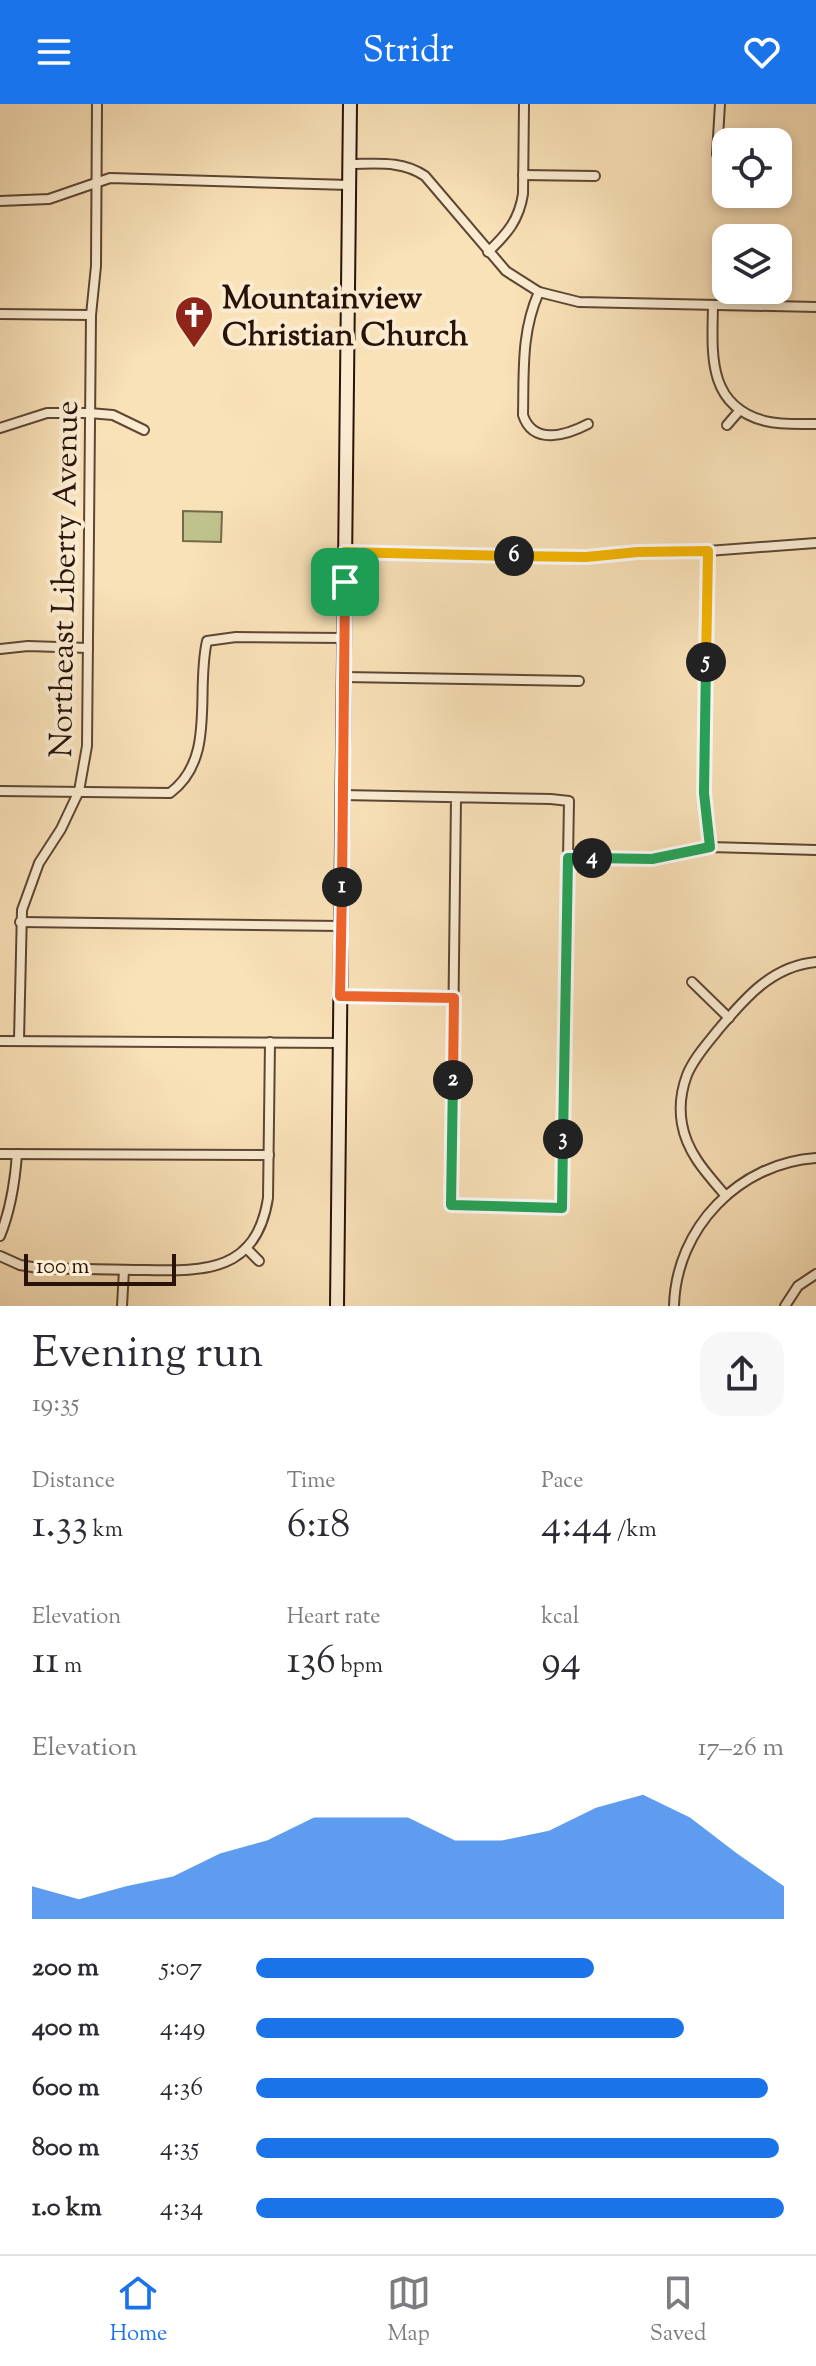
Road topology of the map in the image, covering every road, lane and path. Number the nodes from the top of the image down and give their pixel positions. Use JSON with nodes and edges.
{"nodes":[{"id":1,"x":97,"y":104,"type":"edge"},
{"id":2,"x":350,"y":104,"type":"edge"},
{"id":3,"x":524,"y":104,"type":"edge"},
{"id":4,"x":720,"y":104,"type":"edge"},
{"id":5,"x":719,"y":128,"type":"edge"},
{"id":6,"x":349,"y":164,"type":"junction"},
{"id":7,"x":523,"y":175,"type":"junction"},
{"id":8,"x":595,"y":176,"type":"dead end"},
{"id":9,"x":97,"y":182,"type":"junction"},
{"id":10,"x":349,"y":185,"type":"junction"},
{"id":11,"x":0,"y":201,"type":"edge"},
{"id":12,"x":488,"y":252,"type":"junction"},
{"id":13,"x":539,"y":292,"type":"junction"},
{"id":14,"x":713,"y":306,"type":"junction"},
{"id":15,"x":816,"y":307,"type":"edge"},
{"id":16,"x":0,"y":314,"type":"edge"},
{"id":17,"x":91,"y":315,"type":"junction"},
{"id":18,"x":740,"y":410,"type":"junction"},
{"id":19,"x":89,"y":413,"type":"junction"},
{"id":20,"x":588,"y":424,"type":"dead end"},
{"id":21,"x":816,"y":424,"type":"edge"},
{"id":22,"x":727,"y":425,"type":"dead end"},
{"id":23,"x":0,"y":428,"type":"edge"},
{"id":24,"x":144,"y":430,"type":"dead end"},
{"id":25,"x":816,"y":543,"type":"edge"},
{"id":26,"x":708,"y":551,"type":"junction"},
{"id":27,"x":345,"y":552,"type":"junction"},
{"id":28,"x":344,"y":638,"type":"junction"},
{"id":29,"x":88,"y":648,"type":"junction"},
{"id":30,"x":0,"y":649,"type":"edge"},
{"id":31,"x":344,"y":677,"type":"junction"},
{"id":32,"x":579,"y":681,"type":"dead end"},
{"id":33,"x":0,"y":791,"type":"edge"},
{"id":34,"x":79,"y":791,"type":"junction"},
{"id":35,"x":342,"y":795,"type":"junction"},
{"id":36,"x":456,"y":798,"type":"junction"},
{"id":37,"x":710,"y":847,"type":"junction"},
{"id":38,"x":816,"y":850,"type":"edge"},
{"id":39,"x":568,"y":858,"type":"junction"},
{"id":40,"x":20,"y":922,"type":"junction"},
{"id":41,"x":341,"y":926,"type":"junction"},
{"id":42,"x":816,"y":962,"type":"edge"},
{"id":43,"x":692,"y":982,"type":"dead end"},
{"id":44,"x":340,"y":996,"type":"junction"},
{"id":45,"x":454,"y":998,"type":"junction"},
{"id":46,"x":729,"y":1018,"type":"junction"},
{"id":47,"x":19,"y":1040,"type":"junction"},
{"id":48,"x":0,"y":1041,"type":"edge"},
{"id":49,"x":270,"y":1042,"type":"junction"},
{"id":50,"x":340,"y":1043,"type":"junction"},
{"id":51,"x":0,"y":1154,"type":"edge"},
{"id":52,"x":17,"y":1154,"type":"junction"},
{"id":53,"x":269,"y":1155,"type":"junction"},
{"id":54,"x":816,"y":1158,"type":"edge"},
{"id":55,"x":726,"y":1196,"type":"junction"},
{"id":56,"x":0,"y":1236,"type":"edge"},
{"id":57,"x":246,"y":1248,"type":"junction"},
{"id":58,"x":0,"y":1256,"type":"edge"},
{"id":59,"x":259,"y":1261,"type":"dead end"},
{"id":60,"x":124,"y":1270,"type":"junction"},
{"id":61,"x":816,"y":1274,"type":"edge"},
{"id":62,"x":122,"y":1306,"type":"edge"},
{"id":63,"x":337,"y":1306,"type":"edge"},
{"id":64,"x":674,"y":1306,"type":"edge"},
{"id":65,"x":785,"y":1306,"type":"edge"}],
"edges":[{"from":1,"to":9,"type":"street","name":"Northeast Liberty Avenue"},
{"from":2,"to":6,"type":"street"},
{"from":3,"to":7,"type":"street"},
{"from":4,"to":5,"type":"street"},
{"from":6,"to":10,"type":"street"},
{"from":6,"to":12,"type":"street"},
{"from":7,"to":8,"type":"street"},
{"from":7,"to":12,"type":"street"},
{"from":9,"to":10,"type":"street"},
{"from":9,"to":11,"type":"street"},
{"from":9,"to":17,"type":"street","name":"Northeast Liberty Avenue"},
{"from":10,"to":27,"type":"street"},
{"from":12,"to":13,"type":"street"},
{"from":13,"to":14,"type":"street"},
{"from":13,"to":20,"type":"street"},
{"from":14,"to":15,"type":"street"},
{"from":14,"to":18,"type":"street"},
{"from":16,"to":17,"type":"street"},
{"from":17,"to":19,"type":"street","name":"Northeast Liberty Avenue"},
{"from":18,"to":21,"type":"street"},
{"from":18,"to":22,"type":"street"},
{"from":19,"to":23,"type":"street"},
{"from":19,"to":24,"type":"street"},
{"from":19,"to":29,"type":"street","name":"Northeast Liberty Avenue"},
{"from":25,"to":26,"type":"street"},
{"from":26,"to":27,"type":"street"},
{"from":26,"to":37,"type":"street"},
{"from":27,"to":28,"type":"street"},
{"from":28,"to":31,"type":"street"},
{"from":28,"to":34,"type":"street"},
{"from":29,"to":30,"type":"street"},
{"from":29,"to":34,"type":"street","name":"Northeast Liberty Avenue"},
{"from":31,"to":32,"type":"street"},
{"from":31,"to":35,"type":"street"},
{"from":33,"to":34,"type":"street"},
{"from":34,"to":40,"type":"street","name":"Northeast Liberty Avenue"},
{"from":35,"to":36,"type":"street"},
{"from":35,"to":41,"type":"street"},
{"from":36,"to":39,"type":"street"},
{"from":36,"to":45,"type":"street"},
{"from":37,"to":38,"type":"street"},
{"from":37,"to":39,"type":"street"},
{"from":39,"to":45,"type":"street"},
{"from":40,"to":41,"type":"street"},
{"from":40,"to":47,"type":"street","name":"Northeast Liberty Avenue"},
{"from":41,"to":44,"type":"street"},
{"from":42,"to":46,"type":"street"},
{"from":43,"to":46,"type":"street"},
{"from":44,"to":45,"type":"street"},
{"from":44,"to":50,"type":"street"},
{"from":46,"to":55,"type":"street"},
{"from":47,"to":48,"type":"street"},
{"from":47,"to":49,"type":"street"},
{"from":49,"to":50,"type":"street"},
{"from":49,"to":53,"type":"street"},
{"from":50,"to":63,"type":"street"},
{"from":51,"to":52,"type":"street"},
{"from":52,"to":53,"type":"street"},
{"from":52,"to":56,"type":"street"},
{"from":53,"to":57,"type":"street"},
{"from":54,"to":55,"type":"street"},
{"from":55,"to":64,"type":"street"},
{"from":57,"to":59,"type":"street"},
{"from":57,"to":60,"type":"street"},
{"from":58,"to":60,"type":"street"},
{"from":60,"to":62,"type":"street"},
{"from":61,"to":65,"type":"street"}]}
